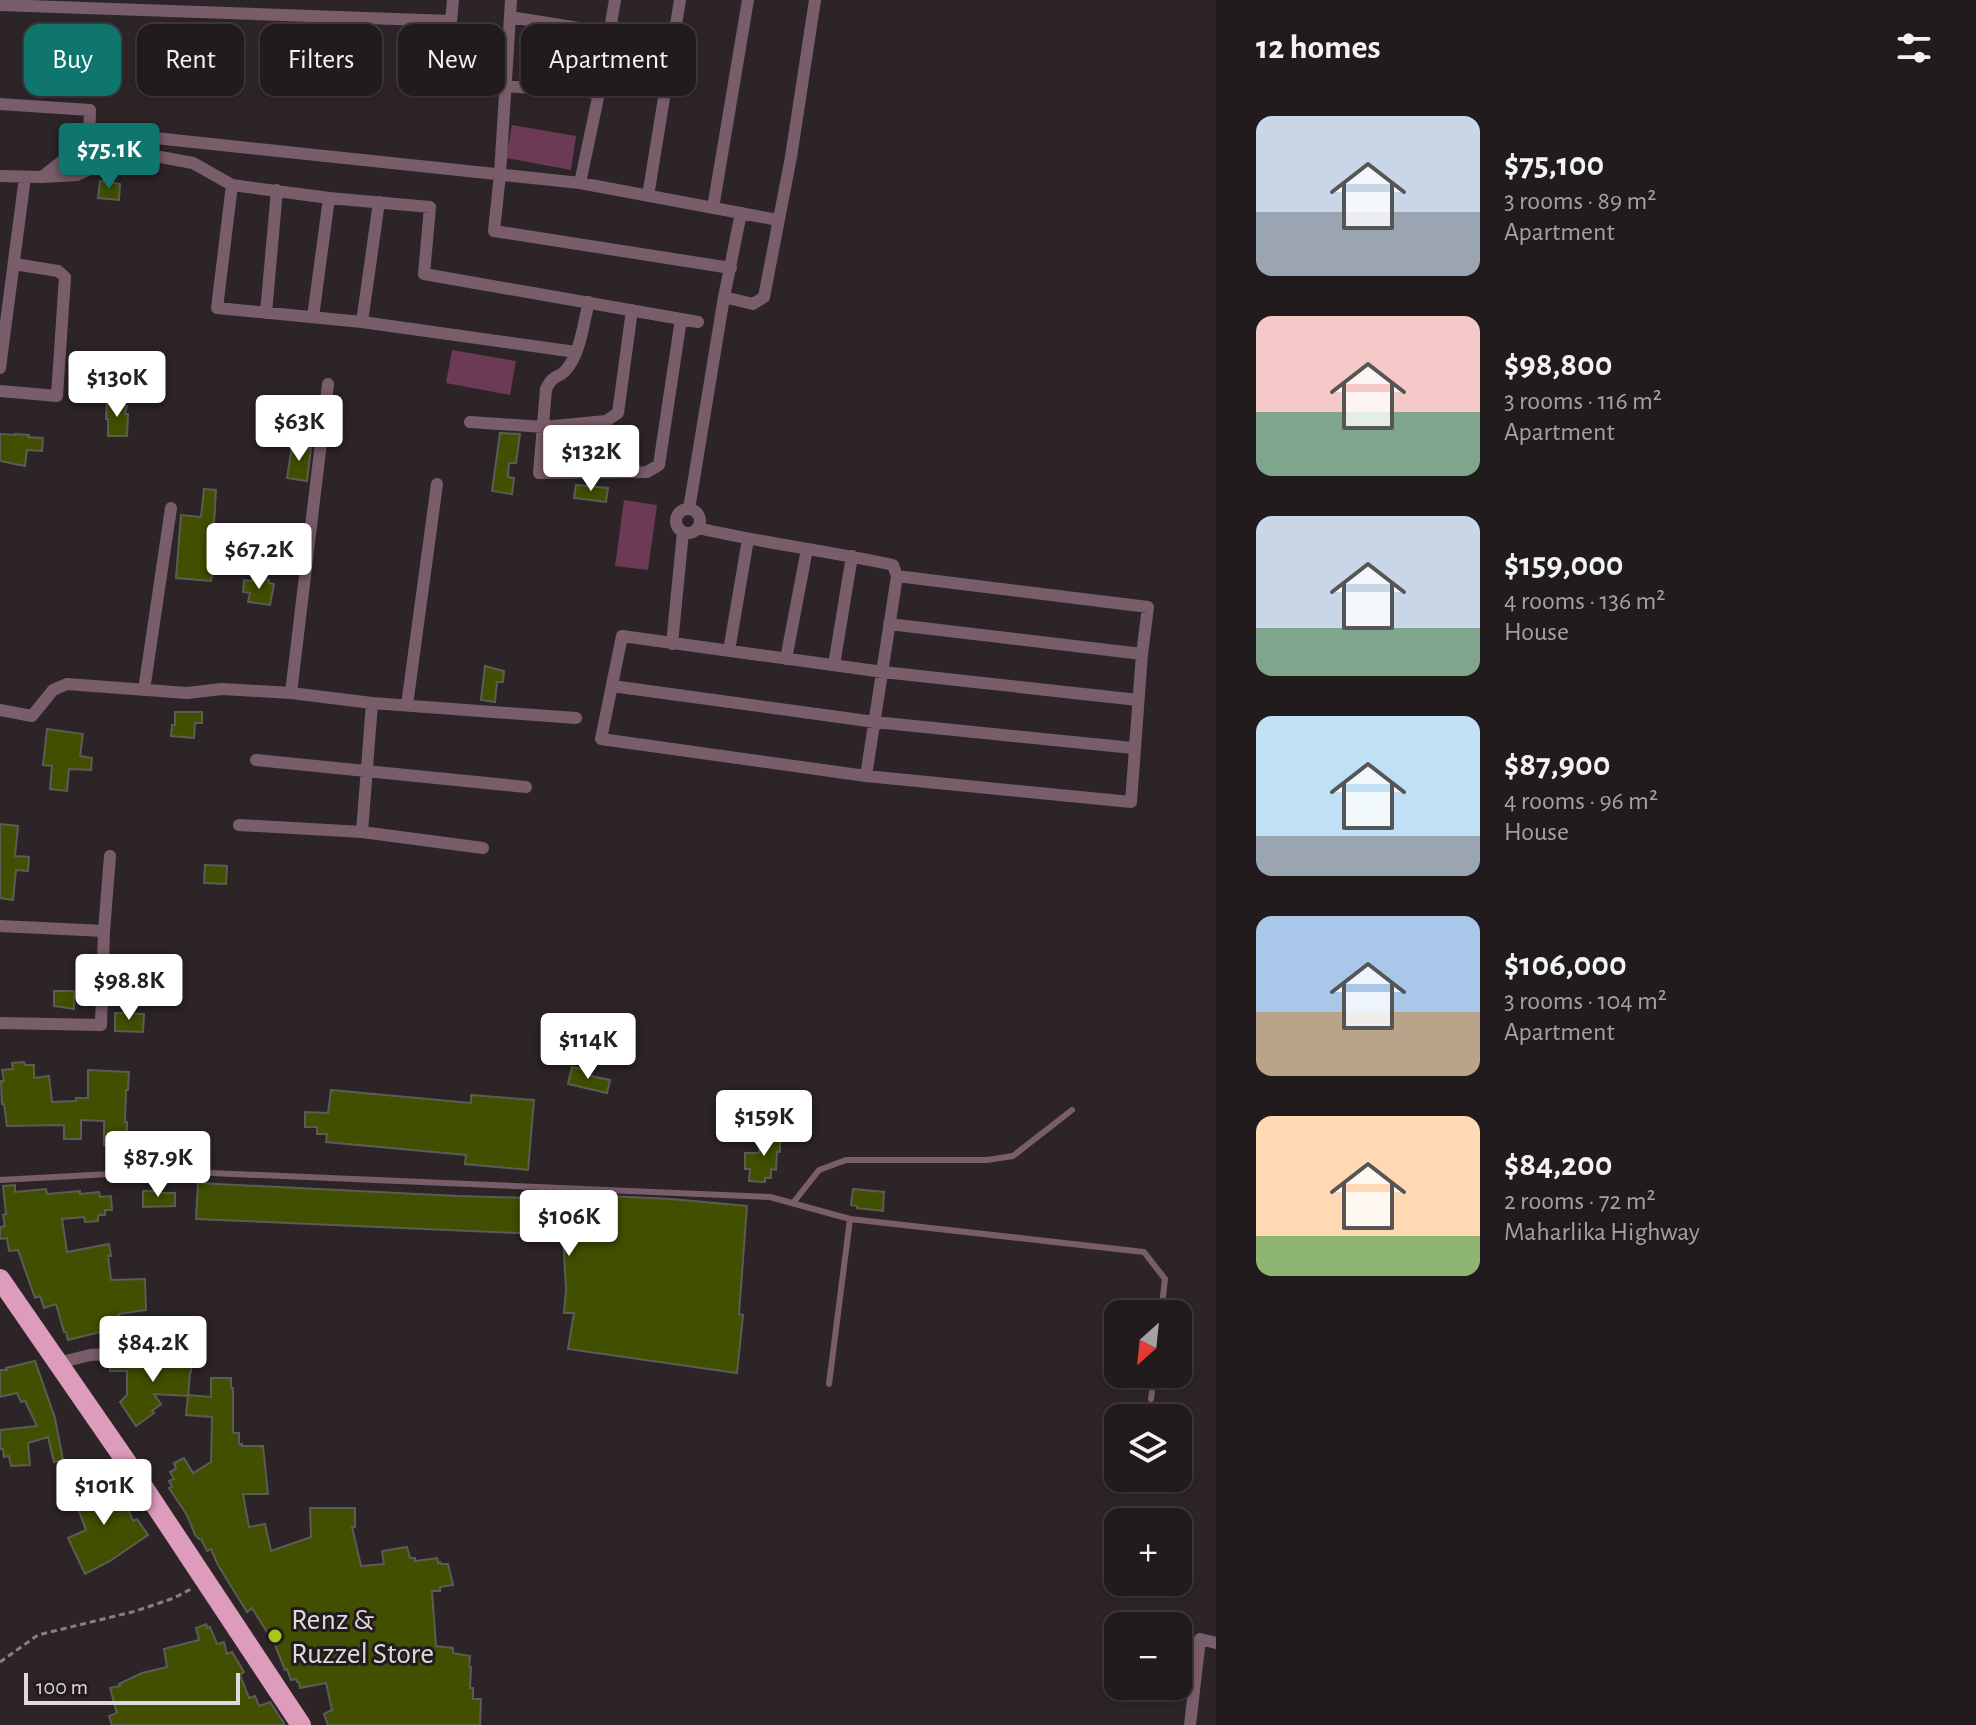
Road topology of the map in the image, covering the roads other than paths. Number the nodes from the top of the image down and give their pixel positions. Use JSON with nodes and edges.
{"nodes":[{"id":1,"x":453,"y":0,"type":"edge"},
{"id":2,"x":511,"y":0,"type":"edge"},
{"id":3,"x":615,"y":0,"type":"edge"},
{"id":4,"x":680,"y":0,"type":"edge"},
{"id":5,"x":748,"y":0,"type":"edge"},
{"id":6,"x":815,"y":0,"type":"edge"},
{"id":7,"x":0,"y":5,"type":"edge"},
{"id":8,"x":510,"y":17,"type":"junction"},
{"id":9,"x":554,"y":24,"type":"edge"},
{"id":10,"x":611,"y":24,"type":"edge"},
{"id":11,"x":506,"y":86,"type":"junction"},
{"id":12,"x":521,"y":87,"type":"edge"},
{"id":13,"x":598,"y":96,"type":"edge"},
{"id":14,"x":0,"y":104,"type":"edge"},
{"id":15,"x":89,"y":140,"type":"junction"},
{"id":16,"x":500,"y":174,"type":"junction"},
{"id":17,"x":0,"y":176,"type":"edge"},
{"id":18,"x":25,"y":177,"type":"junction"},
{"id":19,"x":42,"y":177,"type":"junction"},
{"id":20,"x":580,"y":183,"type":"junction"},
{"id":21,"x":232,"y":185,"type":"junction"},
{"id":22,"x":277,"y":190,"type":"junction"},
{"id":23,"x":648,"y":196,"type":"junction"},
{"id":24,"x":329,"y":198,"type":"junction"},
{"id":25,"x":379,"y":202,"type":"junction"},
{"id":26,"x":713,"y":208,"type":"junction"},
{"id":27,"x":741,"y":213,"type":"junction"},
{"id":28,"x":778,"y":220,"type":"junction"},
{"id":29,"x":14,"y":264,"type":"junction"},
{"id":30,"x":731,"y":268,"type":"junction"},
{"id":31,"x":724,"y":297,"type":"junction"},
{"id":32,"x":589,"y":302,"type":"junction"},
{"id":33,"x":632,"y":310,"type":"junction"},
{"id":34,"x":266,"y":313,"type":"junction"},
{"id":35,"x":313,"y":317,"type":"junction"},
{"id":36,"x":681,"y":319,"type":"junction"},
{"id":37,"x":362,"y":322,"type":"junction"},
{"id":38,"x":698,"y":322,"type":"dead end"},
{"id":39,"x":576,"y":352,"type":"junction"},
{"id":40,"x":0,"y":368,"type":"edge"},
{"id":41,"x":328,"y":384,"type":"dead end"},
{"id":42,"x":0,"y":391,"type":"edge"},
{"id":43,"x":470,"y":422,"type":"dead end"},
{"id":44,"x":544,"y":427,"type":"junction"},
{"id":45,"x":437,"y":484,"type":"dead end"},
{"id":46,"x":171,"y":508,"type":"dead end"},
{"id":47,"x":689,"y":509,"type":"junction"},
{"id":48,"x":698,"y":528,"type":"junction"},
{"id":49,"x":683,"y":532,"type":"junction"},
{"id":50,"x":748,"y":539,"type":"junction"},
{"id":51,"x":807,"y":549,"type":"junction"},
{"id":52,"x":852,"y":556,"type":"junction"},
{"id":53,"x":897,"y":576,"type":"junction"},
{"id":54,"x":889,"y":624,"type":"junction"},
{"id":55,"x":672,"y":644,"type":"junction"},
{"id":56,"x":729,"y":651,"type":"junction"},
{"id":57,"x":1142,"y":654,"type":"junction"},
{"id":58,"x":786,"y":659,"type":"junction"},
{"id":59,"x":834,"y":665,"type":"junction"},
{"id":60,"x":883,"y":672,"type":"junction"},
{"id":61,"x":612,"y":686,"type":"junction"},
{"id":62,"x":144,"y":690,"type":"junction"},
{"id":63,"x":291,"y":693,"type":"junction"},
{"id":64,"x":1138,"y":700,"type":"junction"},
{"id":65,"x":372,"y":703,"type":"junction"},
{"id":66,"x":407,"y":705,"type":"junction"},
{"id":67,"x":0,"y":710,"type":"edge"},
{"id":68,"x":576,"y":718,"type":"dead end"},
{"id":69,"x":875,"y":722,"type":"junction"},
{"id":70,"x":1133,"y":748,"type":"junction"},
{"id":71,"x":256,"y":760,"type":"dead end"},
{"id":72,"x":367,"y":771,"type":"junction"},
{"id":73,"x":866,"y":776,"type":"junction"},
{"id":74,"x":526,"y":787,"type":"dead end"},
{"id":75,"x":239,"y":825,"type":"dead end"},
{"id":76,"x":362,"y":832,"type":"junction"},
{"id":77,"x":483,"y":848,"type":"dead end"},
{"id":78,"x":110,"y":856,"type":"dead end"},
{"id":79,"x":0,"y":926,"type":"edge"},
{"id":80,"x":104,"y":931,"type":"junction"},
{"id":81,"x":0,"y":1023,"type":"edge"},
{"id":82,"x":1072,"y":1110,"type":"dead end"},
{"id":83,"x":0,"y":1180,"type":"edge"},
{"id":84,"x":793,"y":1203,"type":"junction"},
{"id":85,"x":850,"y":1219,"type":"junction"},
{"id":86,"x":0,"y":1279,"type":"edge"},
{"id":87,"x":1163,"y":1300,"type":"edge"},
{"id":88,"x":171,"y":1350,"type":"dead end"},
{"id":89,"x":58,"y":1363,"type":"junction"},
{"id":90,"x":829,"y":1384,"type":"dead end"},
{"id":91,"x":1152,"y":1388,"type":"edge"},
{"id":92,"x":1151,"y":1399,"type":"dead end"},
{"id":93,"x":1216,"y":1643,"type":"edge"},
{"id":94,"x":301,"y":1725,"type":"edge"},
{"id":95,"x":1190,"y":1725,"type":"edge"}],
"edges":[{"from":1,"to":7,"type":"street"},
{"from":2,"to":8,"type":"street"},
{"from":3,"to":10,"type":"street"},
{"from":4,"to":23,"type":"street"},
{"from":5,"to":26,"type":"street"},
{"from":6,"to":28,"type":"street"},
{"from":8,"to":9,"type":"street"},
{"from":8,"to":11,"type":"street"},
{"from":11,"to":12,"type":"street"},
{"from":11,"to":16,"type":"street"},
{"from":13,"to":20,"type":"street"},
{"from":14,"to":15,"type":"street"},
{"from":15,"to":16,"type":"street"},
{"from":15,"to":19,"type":"street"},
{"from":16,"to":20,"type":"street"},
{"from":16,"to":30,"type":"street"},
{"from":17,"to":18,"type":"street"},
{"from":18,"to":19,"type":"street"},
{"from":18,"to":29,"type":"street"},
{"from":19,"to":21,"type":"street"},
{"from":20,"to":23,"type":"street"},
{"from":21,"to":22,"type":"street"},
{"from":21,"to":34,"type":"street"},
{"from":22,"to":24,"type":"street"},
{"from":22,"to":34,"type":"street"},
{"from":23,"to":26,"type":"street"},
{"from":24,"to":25,"type":"street"},
{"from":24,"to":35,"type":"street"},
{"from":25,"to":32,"type":"street"},
{"from":25,"to":37,"type":"street"},
{"from":26,"to":27,"type":"street"},
{"from":27,"to":28,"type":"street"},
{"from":27,"to":30,"type":"street"},
{"from":28,"to":31,"type":"street"},
{"from":29,"to":40,"type":"street"},
{"from":29,"to":42,"type":"street"},
{"from":30,"to":31,"type":"street"},
{"from":31,"to":47,"type":"street"},
{"from":32,"to":33,"type":"street"},
{"from":32,"to":39,"type":"street"},
{"from":33,"to":36,"type":"street"},
{"from":33,"to":44,"type":"street"},
{"from":34,"to":35,"type":"street"},
{"from":35,"to":37,"type":"street"},
{"from":36,"to":38,"type":"street"},
{"from":36,"to":44,"type":"street"},
{"from":37,"to":39,"type":"street"},
{"from":39,"to":44,"type":"street"},
{"from":41,"to":63,"type":"street"},
{"from":43,"to":44,"type":"street"},
{"from":45,"to":66,"type":"street"},
{"from":46,"to":62,"type":"street"},
{"from":47,"to":48,"type":"street"},
{"from":47,"to":49,"type":"street"},
{"from":48,"to":49,"type":"street"},
{"from":48,"to":50,"type":"street"},
{"from":49,"to":55,"type":"street"},
{"from":50,"to":51,"type":"street"},
{"from":50,"to":56,"type":"street"},
{"from":51,"to":52,"type":"street"},
{"from":51,"to":58,"type":"street"},
{"from":52,"to":53,"type":"street"},
{"from":52,"to":59,"type":"street"},
{"from":53,"to":54,"type":"street"},
{"from":53,"to":57,"type":"street"},
{"from":54,"to":57,"type":"street"},
{"from":54,"to":60,"type":"street"},
{"from":55,"to":56,"type":"street"},
{"from":55,"to":61,"type":"street"},
{"from":56,"to":58,"type":"street"},
{"from":57,"to":64,"type":"street"},
{"from":58,"to":59,"type":"street"},
{"from":59,"to":60,"type":"street"},
{"from":60,"to":64,"type":"street"},
{"from":60,"to":69,"type":"street"},
{"from":61,"to":69,"type":"street"},
{"from":61,"to":73,"type":"street"},
{"from":62,"to":63,"type":"street"},
{"from":62,"to":67,"type":"street"},
{"from":63,"to":65,"type":"street"},
{"from":64,"to":70,"type":"street"},
{"from":65,"to":66,"type":"street"},
{"from":65,"to":72,"type":"street"},
{"from":66,"to":68,"type":"street"},
{"from":69,"to":70,"type":"street"},
{"from":69,"to":73,"type":"street"},
{"from":70,"to":73,"type":"street"},
{"from":71,"to":72,"type":"street"},
{"from":72,"to":74,"type":"street"},
{"from":72,"to":76,"type":"street"},
{"from":75,"to":76,"type":"street"},
{"from":76,"to":77,"type":"street"},
{"from":78,"to":80,"type":"street"},
{"from":79,"to":80,"type":"street"},
{"from":80,"to":81,"type":"street"},
{"from":82,"to":84,"type":"lane"},
{"from":83,"to":84,"type":"lane"},
{"from":84,"to":85,"type":"lane"},
{"from":85,"to":87,"type":"lane"},
{"from":85,"to":90,"type":"lane"},
{"from":86,"to":89,"type":"highway"},
{"from":88,"to":89,"type":"street"},
{"from":89,"to":94,"type":"highway"},
{"from":91,"to":92,"type":"lane"},
{"from":93,"to":95,"type":"street"}]}
